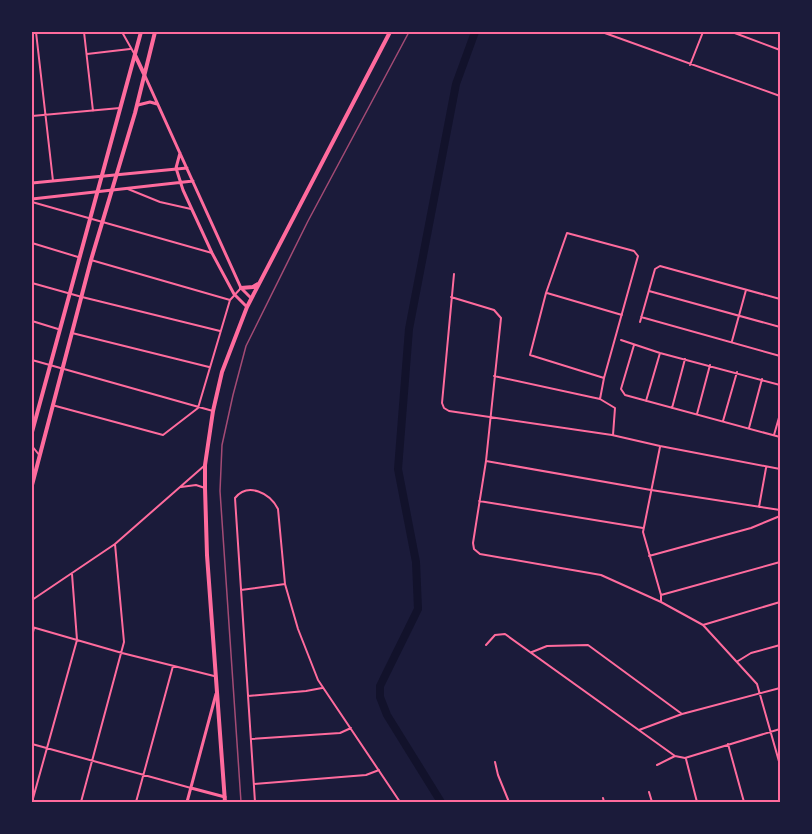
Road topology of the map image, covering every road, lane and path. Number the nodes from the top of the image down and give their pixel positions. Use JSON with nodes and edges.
{"nodes":[{"id":1,"x":36,"y":32,"type":"edge"},
{"id":2,"x":84,"y":32,"type":"edge"},
{"id":3,"x":122,"y":32,"type":"edge"},
{"id":4,"x":141,"y":32,"type":"edge"},
{"id":5,"x":155,"y":32,"type":"edge"},
{"id":6,"x":390,"y":32,"type":"edge"},
{"id":7,"x":602,"y":32,"type":"edge"},
{"id":8,"x":703,"y":32,"type":"edge"},
{"id":9,"x":732,"y":32,"type":"edge"},
{"id":10,"x":130,"y":49,"type":"junction"},
{"id":11,"x":780,"y":50,"type":"edge"},
{"id":12,"x":87,"y":54,"type":"junction"},
{"id":13,"x":135,"y":55,"type":"junction"},
{"id":14,"x":690,"y":64,"type":"junction"},
{"id":15,"x":144,"y":74,"type":"junction"},
{"id":16,"x":780,"y":96,"type":"edge"},
{"id":17,"x":157,"y":104,"type":"junction"},
{"id":18,"x":136,"y":106,"type":"junction"},
{"id":19,"x":120,"y":108,"type":"junction"},
{"id":20,"x":93,"y":111,"type":"junction"},
{"id":21,"x":46,"y":115,"type":"junction"},
{"id":22,"x":32,"y":116,"type":"edge"},
{"id":23,"x":180,"y":153,"type":"junction"},
{"id":24,"x":176,"y":168,"type":"junction"},
{"id":25,"x":187,"y":168,"type":"junction"},
{"id":26,"x":116,"y":174,"type":"junction"},
{"id":27,"x":101,"y":176,"type":"junction"},
{"id":28,"x":53,"y":181,"type":"junction"},
{"id":29,"x":193,"y":181,"type":"junction"},
{"id":30,"x":180,"y":182,"type":"junction"},
{"id":31,"x":32,"y":183,"type":"edge"},
{"id":32,"x":128,"y":189,"type":"junction"},
{"id":33,"x":112,"y":191,"type":"junction"},
{"id":34,"x":97,"y":192,"type":"junction"},
{"id":35,"x":32,"y":201,"type":"edge"},
{"id":36,"x":192,"y":209,"type":"junction"},
{"id":37,"x":90,"y":219,"type":"junction"},
{"id":38,"x":102,"y":222,"type":"junction"},
{"id":39,"x":32,"y":243,"type":"edge"},
{"id":40,"x":212,"y":253,"type":"junction"},
{"id":41,"x":78,"y":256,"type":"junction"},
{"id":42,"x":91,"y":260,"type":"junction"},
{"id":43,"x":453,"y":274,"type":"dead end"},
{"id":44,"x":32,"y":283,"type":"edge"},
{"id":45,"x":258,"y":284,"type":"junction"},
{"id":46,"x":241,"y":288,"type":"junction"},
{"id":47,"x":746,"y":290,"type":"junction"},
{"id":48,"x":649,"y":291,"type":"junction"},
{"id":49,"x":546,"y":292,"type":"junction"},
{"id":50,"x":68,"y":293,"type":"junction"},
{"id":51,"x":234,"y":294,"type":"junction"},
{"id":52,"x":82,"y":297,"type":"junction"},
{"id":53,"x":451,"y":297,"type":"junction"},
{"id":54,"x":251,"y":298,"type":"junction"},
{"id":55,"x":780,"y":299,"type":"edge"},
{"id":56,"x":230,"y":300,"type":"junction"},
{"id":57,"x":247,"y":307,"type":"junction"},
{"id":58,"x":622,"y":315,"type":"junction"},
{"id":59,"x":739,"y":315,"type":"junction"},
{"id":60,"x":641,"y":317,"type":"junction"},
{"id":61,"x":32,"y":321,"type":"edge"},
{"id":62,"x":640,"y":322,"type":"dead end"},
{"id":63,"x":780,"y":327,"type":"edge"},
{"id":64,"x":58,"y":329,"type":"junction"},
{"id":65,"x":220,"y":330,"type":"junction"},
{"id":66,"x":72,"y":333,"type":"junction"},
{"id":67,"x":621,"y":340,"type":"dead end"},
{"id":68,"x":732,"y":341,"type":"junction"},
{"id":69,"x":634,"y":345,"type":"junction"},
{"id":70,"x":660,"y":353,"type":"junction"},
{"id":71,"x":780,"y":356,"type":"edge"},
{"id":72,"x":685,"y":359,"type":"junction"},
{"id":73,"x":32,"y":360,"type":"edge"},
{"id":74,"x":49,"y":365,"type":"junction"},
{"id":75,"x":711,"y":365,"type":"junction"},
{"id":76,"x":209,"y":367,"type":"junction"},
{"id":77,"x":63,"y":368,"type":"junction"},
{"id":78,"x":737,"y":372,"type":"junction"},
{"id":79,"x":494,"y":376,"type":"junction"},
{"id":80,"x":604,"y":378,"type":"junction"},
{"id":81,"x":762,"y":379,"type":"junction"},
{"id":82,"x":780,"y":385,"type":"edge"},
{"id":83,"x":600,"y":399,"type":"junction"},
{"id":84,"x":646,"y":401,"type":"junction"},
{"id":85,"x":52,"y":405,"type":"junction"},
{"id":86,"x":198,"y":408,"type":"junction"},
{"id":87,"x":672,"y":408,"type":"junction"},
{"id":88,"x":213,"y":411,"type":"junction"},
{"id":89,"x":697,"y":414,"type":"junction"},
{"id":90,"x":780,"y":414,"type":"edge"},
{"id":91,"x":491,"y":417,"type":"junction"},
{"id":92,"x":723,"y":421,"type":"junction"},
{"id":93,"x":749,"y":428,"type":"junction"},
{"id":94,"x":32,"y":432,"type":"edge"},
{"id":95,"x":612,"y":435,"type":"junction"},
{"id":96,"x":774,"y":435,"type":"junction"},
{"id":97,"x":780,"y":437,"type":"edge"},
{"id":98,"x":660,"y":446,"type":"junction"},
{"id":99,"x":32,"y":447,"type":"edge"},
{"id":100,"x":40,"y":456,"type":"junction"},
{"id":101,"x":486,"y":461,"type":"junction"},
{"id":102,"x":205,"y":465,"type":"junction"},
{"id":103,"x":767,"y":467,"type":"junction"},
{"id":104,"x":780,"y":469,"type":"edge"},
{"id":105,"x":32,"y":485,"type":"edge"},
{"id":106,"x":179,"y":488,"type":"junction"},
{"id":107,"x":205,"y":488,"type":"junction"},
{"id":108,"x":651,"y":490,"type":"junction"},
{"id":109,"x":478,"y":501,"type":"junction"},
{"id":110,"x":759,"y":507,"type":"junction"},
{"id":111,"x":780,"y":510,"type":"edge"},
{"id":112,"x":780,"y":516,"type":"edge"},
{"id":113,"x":643,"y":528,"type":"junction"},
{"id":114,"x":115,"y":544,"type":"junction"},
{"id":115,"x":649,"y":556,"type":"junction"},
{"id":116,"x":780,"y":562,"type":"edge"},
{"id":117,"x":72,"y":574,"type":"junction"},
{"id":118,"x":285,"y":584,"type":"junction"},
{"id":119,"x":241,"y":590,"type":"junction"},
{"id":120,"x":661,"y":595,"type":"junction"},
{"id":121,"x":32,"y":600,"type":"edge"},
{"id":122,"x":661,"y":602,"type":"junction"},
{"id":123,"x":780,"y":602,"type":"edge"},
{"id":124,"x":703,"y":625,"type":"junction"},
{"id":125,"x":33,"y":628,"type":"edge"},
{"id":126,"x":32,"y":636,"type":"edge"},
{"id":127,"x":77,"y":640,"type":"junction"},
{"id":128,"x":486,"y":645,"type":"dead end"},
{"id":129,"x":780,"y":645,"type":"edge"},
{"id":130,"x":532,"y":652,"type":"junction"},
{"id":131,"x":122,"y":653,"type":"junction"},
{"id":132,"x":738,"y":661,"type":"junction"},
{"id":133,"x":173,"y":666,"type":"junction"},
{"id":134,"x":215,"y":676,"type":"junction"},
{"id":135,"x":322,"y":687,"type":"junction"},
{"id":136,"x":780,"y":688,"type":"edge"},
{"id":137,"x":217,"y":691,"type":"junction"},
{"id":138,"x":761,"y":694,"type":"junction"},
{"id":139,"x":248,"y":696,"type":"junction"},
{"id":140,"x":682,"y":714,"type":"junction"},
{"id":141,"x":351,"y":728,"type":"junction"},
{"id":142,"x":639,"y":729,"type":"junction"},
{"id":143,"x":780,"y":729,"type":"edge"},
{"id":144,"x":771,"y":732,"type":"junction"},
{"id":145,"x":251,"y":739,"type":"junction"},
{"id":146,"x":32,"y":744,"type":"edge"},
{"id":147,"x":728,"y":744,"type":"junction"},
{"id":148,"x":47,"y":748,"type":"junction"},
{"id":149,"x":675,"y":756,"type":"junction"},
{"id":150,"x":685,"y":758,"type":"junction"},
{"id":151,"x":92,"y":762,"type":"junction"},
{"id":152,"x":495,"y":762,"type":"dead end"},
{"id":153,"x":657,"y":765,"type":"dead end"},
{"id":154,"x":780,"y":765,"type":"edge"},
{"id":155,"x":379,"y":770,"type":"junction"},
{"id":156,"x":144,"y":775,"type":"junction"},
{"id":157,"x":254,"y":784,"type":"junction"},
{"id":158,"x":190,"y":788,"type":"junction"},
{"id":159,"x":649,"y":792,"type":"dead end"},
{"id":160,"x":603,"y":798,"type":"dead end"},
{"id":161,"x":225,"y":800,"type":"edge"},
{"id":162,"x":32,"y":802,"type":"edge"},
{"id":163,"x":81,"y":802,"type":"edge"},
{"id":164,"x":136,"y":802,"type":"edge"},
{"id":165,"x":187,"y":802,"type":"edge"},
{"id":166,"x":255,"y":802,"type":"edge"},
{"id":167,"x":400,"y":802,"type":"edge"},
{"id":168,"x":509,"y":802,"type":"edge"},
{"id":169,"x":604,"y":802,"type":"edge"},
{"id":170,"x":652,"y":802,"type":"edge"},
{"id":171,"x":698,"y":802,"type":"edge"},
{"id":172,"x":744,"y":802,"type":"edge"}],
"edges":[{"from":1,"to":21,"type":"street"},
{"from":2,"to":12,"type":"street"},
{"from":3,"to":10,"type":"street"},
{"from":4,"to":13,"type":"main road"},
{"from":5,"to":15,"type":"main road"},
{"from":6,"to":45,"type":"main road"},
{"from":7,"to":14,"type":"street"},
{"from":8,"to":14,"type":"street"},
{"from":9,"to":11,"type":"street"},
{"from":10,"to":12,"type":"street"},
{"from":10,"to":13,"type":"street"},
{"from":12,"to":20,"type":"street"},
{"from":13,"to":15,"type":"main road"},
{"from":13,"to":19,"type":"main road"},
{"from":14,"to":16,"type":"street"},
{"from":15,"to":17,"type":"street"},
{"from":15,"to":18,"type":"main road"},
{"from":17,"to":18,"type":"street"},
{"from":17,"to":23,"type":"street"},
{"from":18,"to":26,"type":"main road"},
{"from":19,"to":20,"type":"street"},
{"from":19,"to":27,"type":"main road"},
{"from":20,"to":21,"type":"street"},
{"from":21,"to":22,"type":"street"},
{"from":21,"to":28,"type":"street"},
{"from":23,"to":24,"type":"street"},
{"from":23,"to":25,"type":"street"},
{"from":24,"to":25,"type":"street"},
{"from":24,"to":26,"type":"street"},
{"from":24,"to":30,"type":"street"},
{"from":25,"to":29,"type":"street"},
{"from":26,"to":27,"type":"street"},
{"from":26,"to":33,"type":"main road"},
{"from":27,"to":28,"type":"street"},
{"from":27,"to":34,"type":"main road"},
{"from":28,"to":31,"type":"street"},
{"from":29,"to":30,"type":"street"},
{"from":29,"to":46,"type":"street"},
{"from":30,"to":32,"type":"street"},
{"from":30,"to":36,"type":"street"},
{"from":32,"to":33,"type":"street"},
{"from":32,"to":36,"type":"street"},
{"from":33,"to":34,"type":"street"},
{"from":33,"to":38,"type":"main road"},
{"from":34,"to":35,"type":"street"},
{"from":34,"to":37,"type":"main road"},
{"from":35,"to":37,"type":"street"},
{"from":36,"to":40,"type":"street"},
{"from":37,"to":38,"type":"street"},
{"from":37,"to":41,"type":"main road"},
{"from":38,"to":40,"type":"street"},
{"from":38,"to":42,"type":"main road"},
{"from":39,"to":41,"type":"street"},
{"from":40,"to":51,"type":"street"},
{"from":41,"to":50,"type":"main road"},
{"from":42,"to":52,"type":"main road"},
{"from":42,"to":56,"type":"street"},
{"from":43,"to":53,"type":"street"},
{"from":44,"to":50,"type":"street"},
{"from":45,"to":46,"type":"main road"},
{"from":45,"to":54,"type":"main road"},
{"from":46,"to":51,"type":"street"},
{"from":46,"to":54,"type":"street"},
{"from":47,"to":48,"type":"street"},
{"from":47,"to":55,"type":"street"},
{"from":47,"to":59,"type":"street"},
{"from":48,"to":59,"type":"street"},
{"from":48,"to":60,"type":"street"},
{"from":49,"to":58,"type":"street"},
{"from":49,"to":58,"type":"street"},
{"from":49,"to":80,"type":"street"},
{"from":50,"to":52,"type":"street"},
{"from":50,"to":64,"type":"main road"},
{"from":51,"to":56,"type":"street"},
{"from":51,"to":57,"type":"street"},
{"from":52,"to":65,"type":"street"},
{"from":52,"to":66,"type":"main road"},
{"from":53,"to":79,"type":"street"},
{"from":53,"to":91,"type":"street"},
{"from":54,"to":57,"type":"main road"},
{"from":56,"to":65,"type":"street"},
{"from":57,"to":88,"type":"main road"},
{"from":58,"to":80,"type":"street"},
{"from":59,"to":63,"type":"street"},
{"from":59,"to":68,"type":"street"},
{"from":60,"to":62,"type":"street"},
{"from":60,"to":68,"type":"street"},
{"from":61,"to":64,"type":"street"},
{"from":64,"to":74,"type":"main road"},
{"from":65,"to":76,"type":"street"},
{"from":66,"to":76,"type":"street"},
{"from":66,"to":77,"type":"main road"},
{"from":67,"to":69,"type":"street"},
{"from":68,"to":71,"type":"street"},
{"from":69,"to":70,"type":"street"},
{"from":69,"to":84,"type":"street"},
{"from":70,"to":72,"type":"street"},
{"from":70,"to":84,"type":"street"},
{"from":72,"to":75,"type":"street"},
{"from":72,"to":87,"type":"street"},
{"from":73,"to":74,"type":"street"},
{"from":74,"to":77,"type":"street"},
{"from":74,"to":94,"type":"main road"},
{"from":75,"to":78,"type":"street"},
{"from":75,"to":89,"type":"street"},
{"from":76,"to":86,"type":"street"},
{"from":77,"to":85,"type":"main road"},
{"from":77,"to":86,"type":"street"},
{"from":78,"to":81,"type":"street"},
{"from":78,"to":92,"type":"street"},
{"from":79,"to":83,"type":"street"},
{"from":79,"to":91,"type":"street"},
{"from":80,"to":83,"type":"street"},
{"from":81,"to":82,"type":"street"},
{"from":81,"to":93,"type":"street"},
{"from":83,"to":95,"type":"street"},
{"from":84,"to":87,"type":"street"},
{"from":85,"to":86,"type":"street"},
{"from":85,"to":100,"type":"main road"},
{"from":86,"to":88,"type":"street"},
{"from":87,"to":89,"type":"street"},
{"from":88,"to":102,"type":"main road"},
{"from":89,"to":92,"type":"street"},
{"from":90,"to":96,"type":"street"},
{"from":91,"to":95,"type":"street"},
{"from":91,"to":101,"type":"street"},
{"from":92,"to":93,"type":"street"},
{"from":93,"to":96,"type":"street"},
{"from":95,"to":98,"type":"street"},
{"from":96,"to":97,"type":"street"},
{"from":98,"to":103,"type":"street"},
{"from":98,"to":108,"type":"street"},
{"from":99,"to":100,"type":"street"},
{"from":100,"to":105,"type":"main road"},
{"from":101,"to":108,"type":"street"},
{"from":101,"to":109,"type":"street"},
{"from":102,"to":106,"type":"street"},
{"from":102,"to":107,"type":"main road"},
{"from":103,"to":104,"type":"street"},
{"from":103,"to":110,"type":"street"},
{"from":106,"to":107,"type":"street"},
{"from":106,"to":114,"type":"street"},
{"from":107,"to":134,"type":"main road"},
{"from":108,"to":110,"type":"street"},
{"from":108,"to":113,"type":"street"},
{"from":109,"to":113,"type":"street"},
{"from":109,"to":122,"type":"street"},
{"from":110,"to":111,"type":"street"},
{"from":112,"to":115,"type":"street"},
{"from":113,"to":115,"type":"street"},
{"from":114,"to":117,"type":"street"},
{"from":114,"to":131,"type":"street"},
{"from":115,"to":120,"type":"street"},
{"from":116,"to":120,"type":"street"},
{"from":117,"to":121,"type":"street"},
{"from":117,"to":127,"type":"street"},
{"from":118,"to":119,"type":"street"},
{"from":118,"to":119,"type":"street"},
{"from":118,"to":135,"type":"street"},
{"from":119,"to":139,"type":"street"},
{"from":120,"to":122,"type":"street"},
{"from":122,"to":124,"type":"street"},
{"from":123,"to":124,"type":"street"},
{"from":124,"to":132,"type":"street"},
{"from":125,"to":126,"type":"street"},
{"from":125,"to":127,"type":"street"},
{"from":127,"to":131,"type":"street"},
{"from":127,"to":148,"type":"street"},
{"from":128,"to":130,"type":"street"},
{"from":129,"to":132,"type":"street"},
{"from":130,"to":140,"type":"street"},
{"from":130,"to":142,"type":"street"},
{"from":131,"to":133,"type":"street"},
{"from":131,"to":151,"type":"street"},
{"from":132,"to":138,"type":"street"},
{"from":133,"to":134,"type":"street"},
{"from":133,"to":156,"type":"street"},
{"from":134,"to":137,"type":"main road"},
{"from":135,"to":139,"type":"street"},
{"from":135,"to":141,"type":"street"},
{"from":136,"to":138,"type":"street"},
{"from":137,"to":158,"type":"street"},
{"from":137,"to":161,"type":"main road"},
{"from":138,"to":140,"type":"street"},
{"from":138,"to":144,"type":"street"},
{"from":139,"to":145,"type":"street"},
{"from":140,"to":142,"type":"street"},
{"from":141,"to":145,"type":"street"},
{"from":141,"to":155,"type":"street"},
{"from":142,"to":149,"type":"street"},
{"from":143,"to":144,"type":"street"},
{"from":144,"to":147,"type":"street"},
{"from":144,"to":154,"type":"street"},
{"from":145,"to":157,"type":"street"},
{"from":146,"to":148,"type":"street"},
{"from":147,"to":150,"type":"street"},
{"from":147,"to":172,"type":"street"},
{"from":148,"to":151,"type":"street"},
{"from":148,"to":162,"type":"street"},
{"from":149,"to":150,"type":"street"},
{"from":149,"to":153,"type":"street"},
{"from":150,"to":171,"type":"street"},
{"from":151,"to":156,"type":"street"},
{"from":151,"to":163,"type":"street"},
{"from":152,"to":168,"type":"street"},
{"from":155,"to":157,"type":"street"},
{"from":155,"to":167,"type":"street"},
{"from":156,"to":158,"type":"street"},
{"from":156,"to":164,"type":"street"},
{"from":157,"to":166,"type":"street"},
{"from":158,"to":161,"type":"street"},
{"from":158,"to":165,"type":"street"},
{"from":159,"to":170,"type":"street"},
{"from":160,"to":169,"type":"street"}]}
